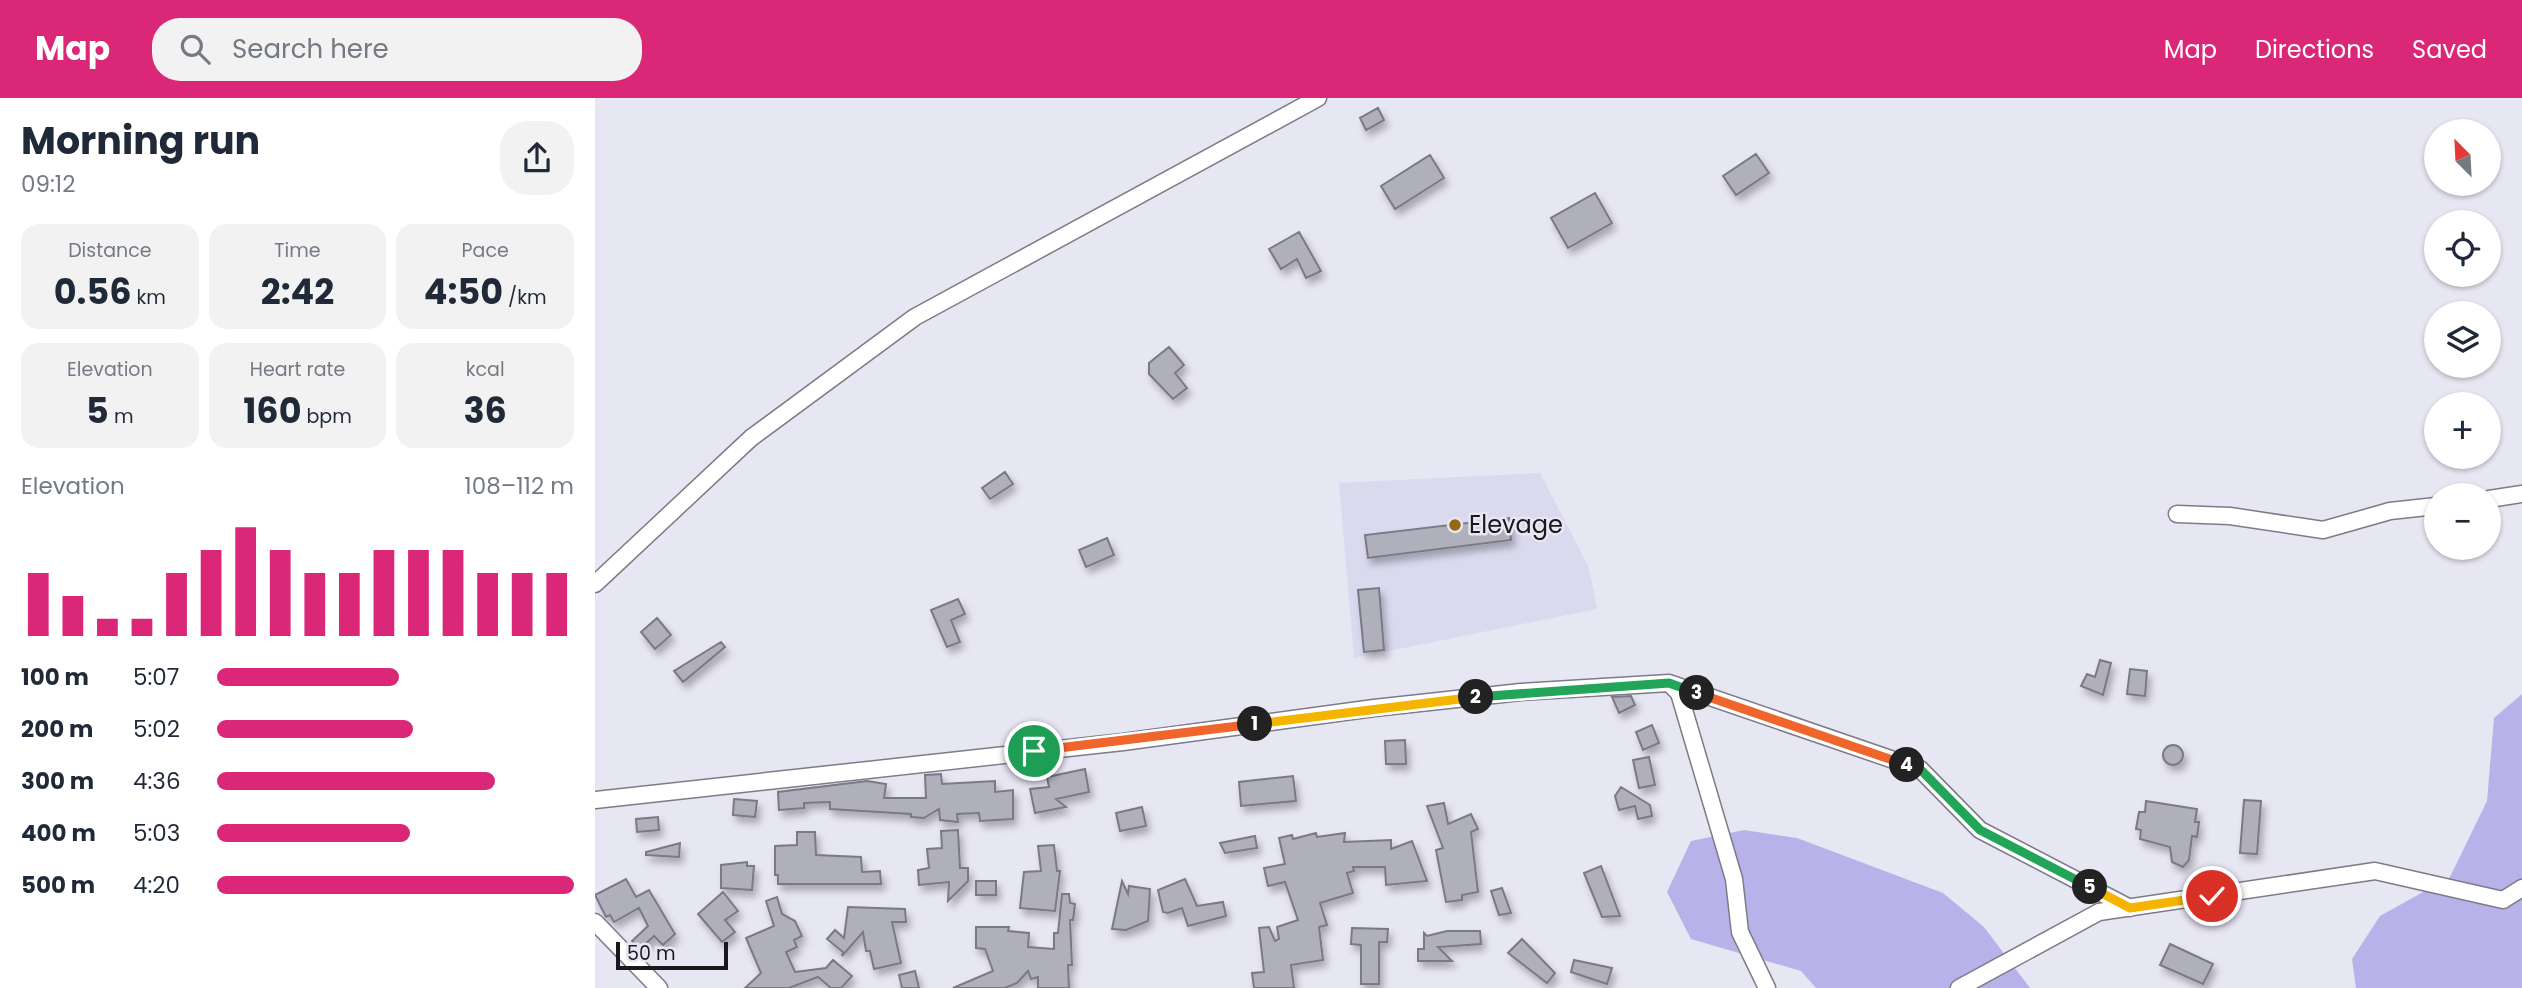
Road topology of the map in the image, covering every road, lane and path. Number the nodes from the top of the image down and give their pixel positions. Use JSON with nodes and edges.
{"nodes":[{"id":1,"x":1318,"y":98,"type":"edge"},
{"id":2,"x":2522,"y":494,"type":"edge"},
{"id":3,"x":2501,"y":497,"type":"edge"},
{"id":4,"x":2424,"y":507,"type":"edge"},
{"id":5,"x":2177,"y":514,"type":"dead end"},
{"id":6,"x":595,"y":584,"type":"edge"},
{"id":7,"x":1669,"y":683,"type":"junction"},
{"id":8,"x":595,"y":800,"type":"edge"},
{"id":9,"x":2522,"y":888,"type":"edge"},
{"id":10,"x":2130,"y":908,"type":"junction"},
{"id":11,"x":595,"y":922,"type":"edge"},
{"id":12,"x":659,"y":988,"type":"edge"},
{"id":13,"x":1767,"y":988,"type":"edge"},
{"id":14,"x":1959,"y":988,"type":"edge"}],
"edges":[{"from":1,"to":6,"type":"street"},
{"from":2,"to":3,"type":"street"},
{"from":4,"to":5,"type":"street"},
{"from":7,"to":8,"type":"street"},
{"from":7,"to":10,"type":"street"},
{"from":7,"to":13,"type":"street"},
{"from":9,"to":10,"type":"street"},
{"from":10,"to":14,"type":"street"},
{"from":11,"to":12,"type":"street"}]}
